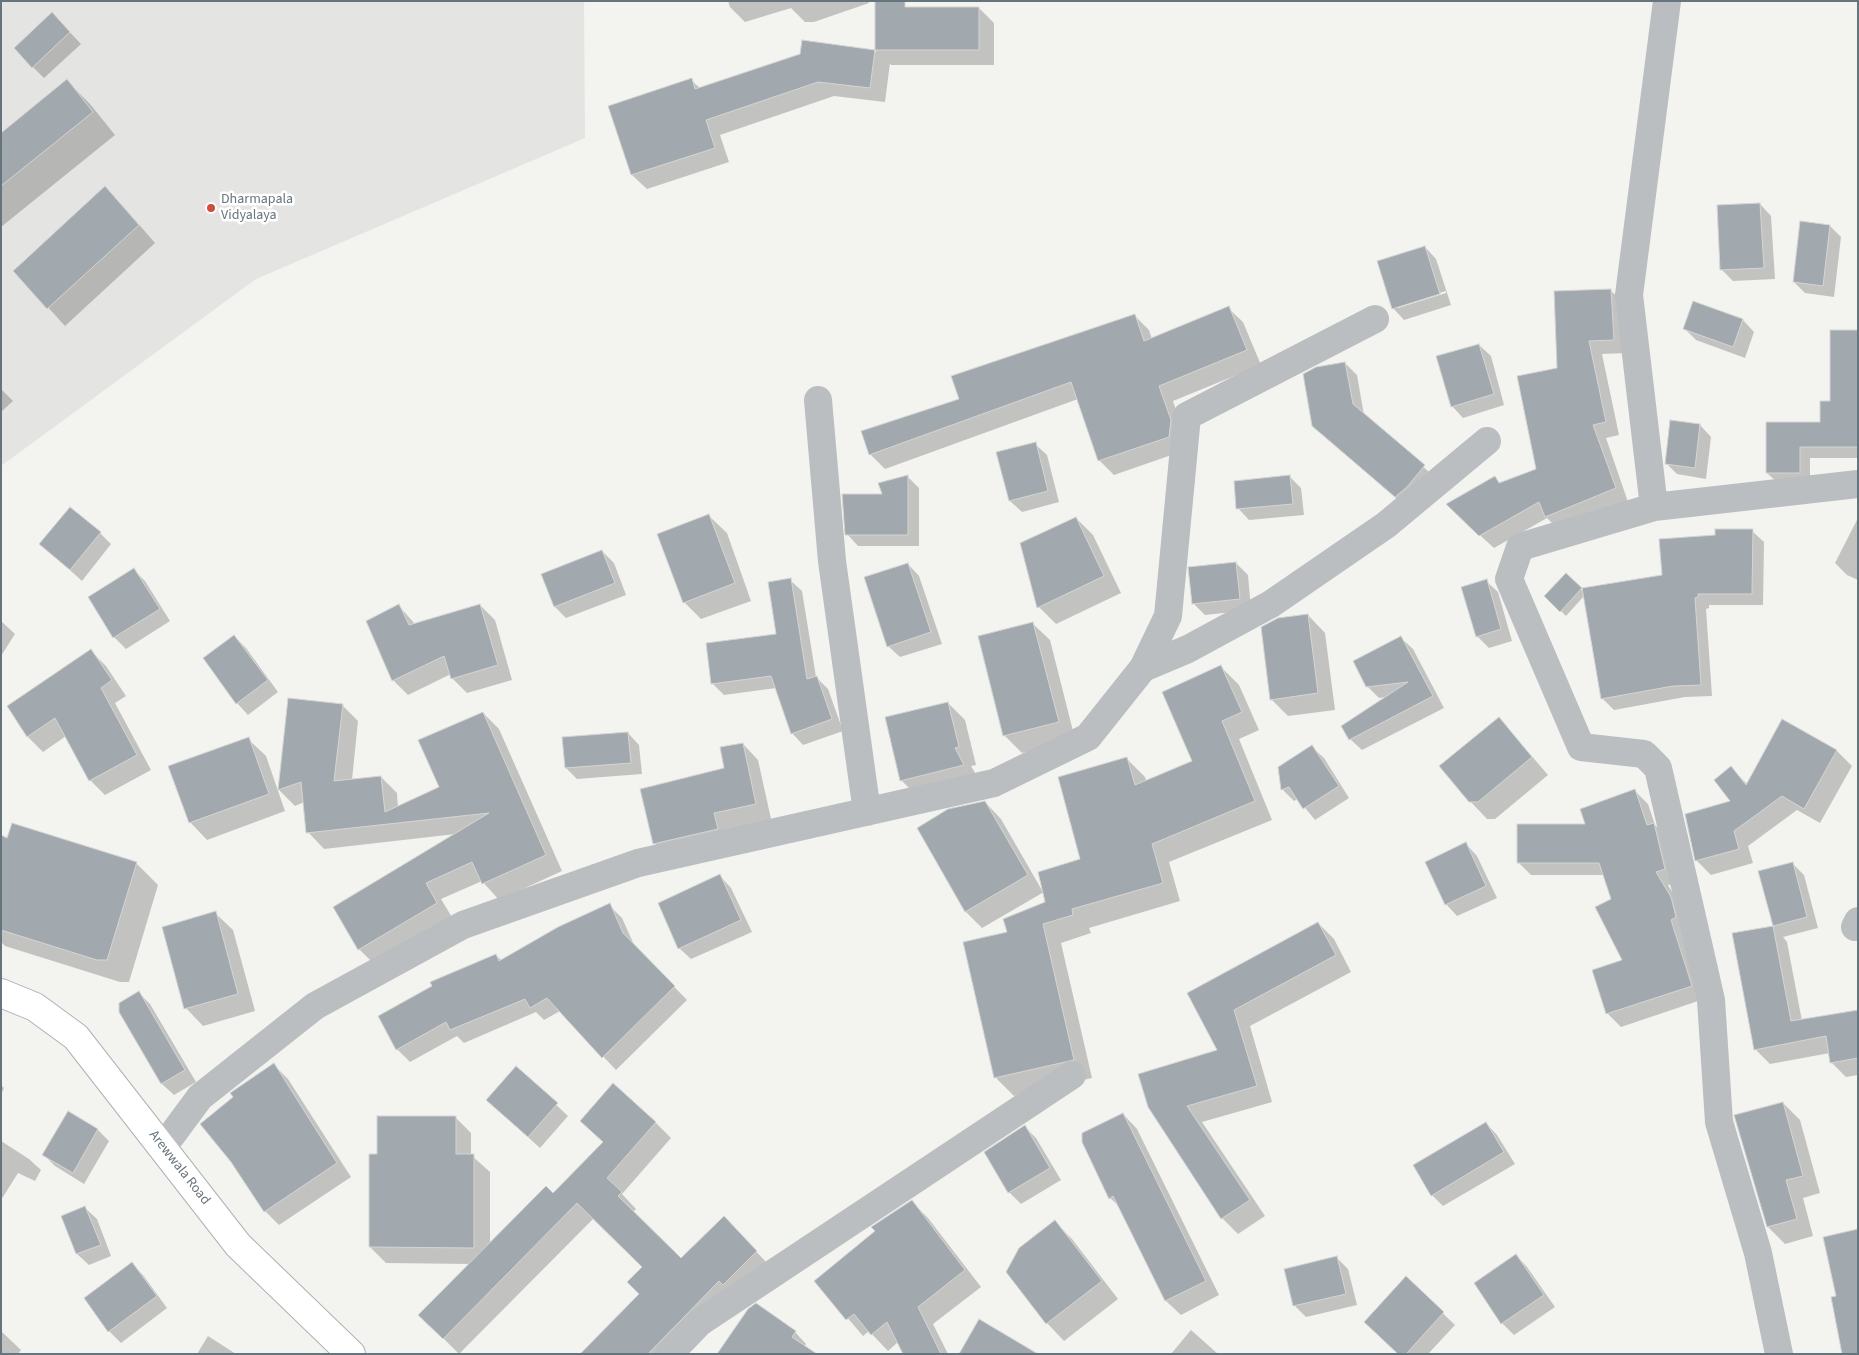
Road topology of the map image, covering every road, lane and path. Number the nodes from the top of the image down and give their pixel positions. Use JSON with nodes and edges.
{"nodes":[{"id":1,"x":1667,"y":1,"type":"edge"},
{"id":2,"x":1375,"y":319,"type":"dead end"},
{"id":3,"x":818,"y":400,"type":"dead end"},
{"id":4,"x":1487,"y":441,"type":"dead end"},
{"id":5,"x":1858,"y":484,"type":"edge"},
{"id":6,"x":1654,"y":508,"type":"junction"},
{"id":7,"x":1143,"y":668,"type":"junction"},
{"id":8,"x":867,"y":812,"type":"junction"},
{"id":9,"x":1,"y":993,"type":"edge"},
{"id":10,"x":1072,"y":1075,"type":"dead end"},
{"id":11,"x":163,"y":1147,"type":"junction"},
{"id":12,"x":351,"y":1354,"type":"edge"},
{"id":13,"x":669,"y":1354,"type":"edge"},
{"id":14,"x":1779,"y":1354,"type":"edge"}],
"edges":[{"from":1,"to":6,"type":"street"},
{"from":2,"to":7,"type":"street"},
{"from":3,"to":8,"type":"street"},
{"from":4,"to":7,"type":"street"},
{"from":5,"to":6,"type":"street"},
{"from":6,"to":14,"type":"street"},
{"from":7,"to":8,"type":"street"},
{"from":8,"to":11,"type":"street"},
{"from":9,"to":11,"type":"street","name":"Arewwala Road"},
{"from":10,"to":13,"type":"street"},
{"from":11,"to":12,"type":"street","name":"Arewwala Road"}]}
